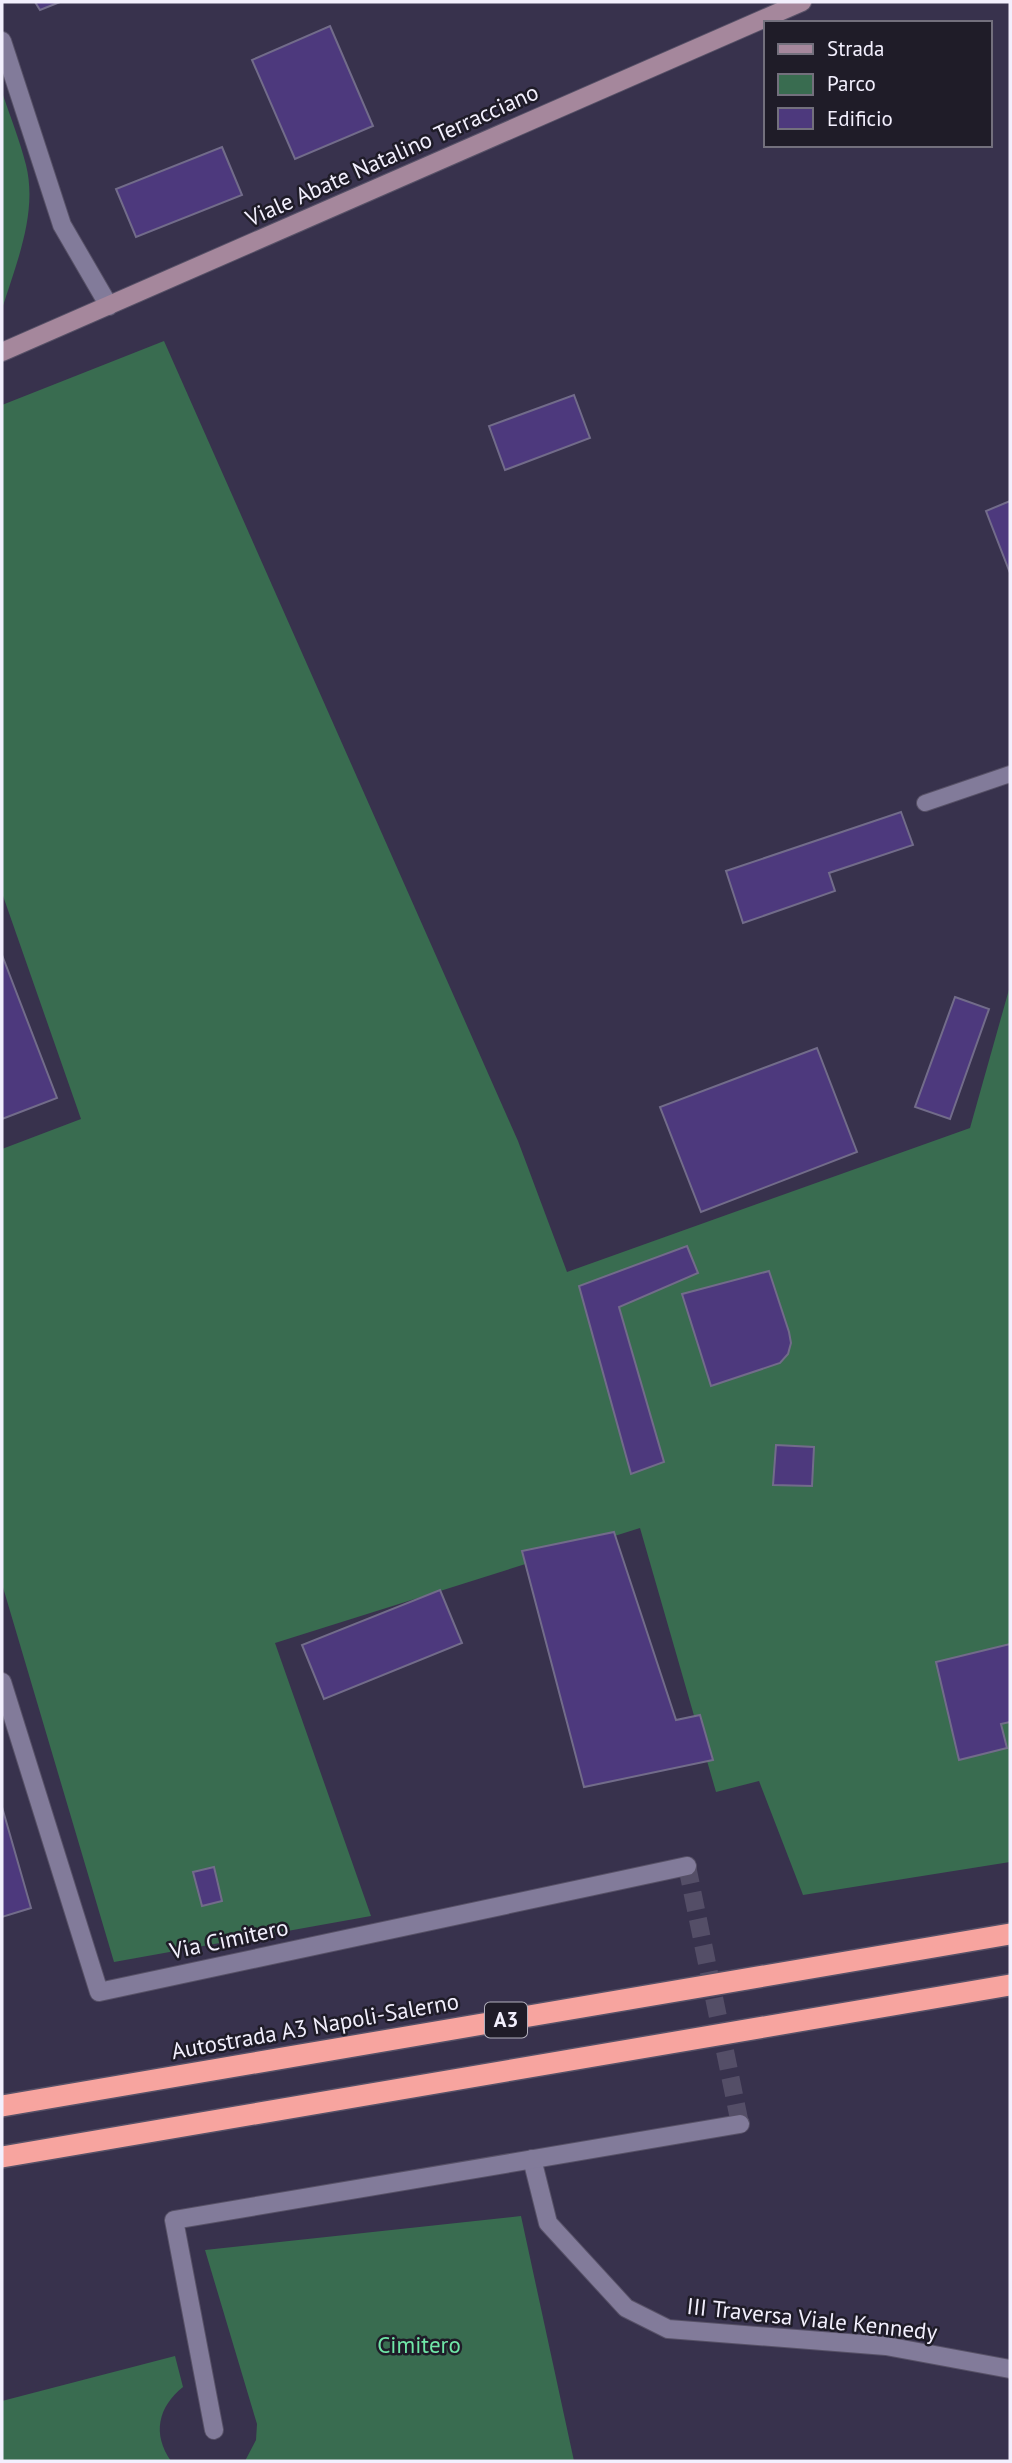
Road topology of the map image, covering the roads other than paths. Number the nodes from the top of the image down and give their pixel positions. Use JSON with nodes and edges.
{"nodes":[{"id":1,"x":802,"y":2,"type":"edge"},
{"id":2,"x":2,"y":41,"type":"edge"},
{"id":3,"x":109,"y":306,"type":"junction"},
{"id":4,"x":2,"y":352,"type":"edge"},
{"id":5,"x":1010,"y":774,"type":"edge"},
{"id":6,"x":925,"y":803,"type":"dead end"},
{"id":7,"x":2,"y":1682,"type":"edge"},
{"id":8,"x":687,"y":1866,"type":"dead end"},
{"id":9,"x":1010,"y":1934,"type":"edge"},
{"id":10,"x":1010,"y":1985,"type":"edge"},
{"id":11,"x":2,"y":2106,"type":"edge"},
{"id":12,"x":740,"y":2124,"type":"dead end"},
{"id":13,"x":2,"y":2157,"type":"edge"},
{"id":14,"x":532,"y":2160,"type":"junction"},
{"id":15,"x":1010,"y":2369,"type":"edge"},
{"id":16,"x":214,"y":2430,"type":"dead end"}],
"edges":[{"from":1,"to":3,"type":"street","name":"Viale Abate Natalino Terracciano"},
{"from":2,"to":3,"type":"street"},
{"from":3,"to":4,"type":"street","name":"Viale Abate Natalino Terracciano"},
{"from":5,"to":6,"type":"lane"},
{"from":7,"to":8,"type":"street","name":"Via Cimitero"},
{"from":9,"to":11,"type":"highway","name":"Autostrada A3 Napoli-Salerno","number":"A3"},
{"from":10,"to":13,"type":"highway","number":"A3"},
{"from":12,"to":14,"type":"street"},
{"from":14,"to":15,"type":"street","name":"III Traversa Viale Kennedy"},
{"from":14,"to":16,"type":"street"}]}
